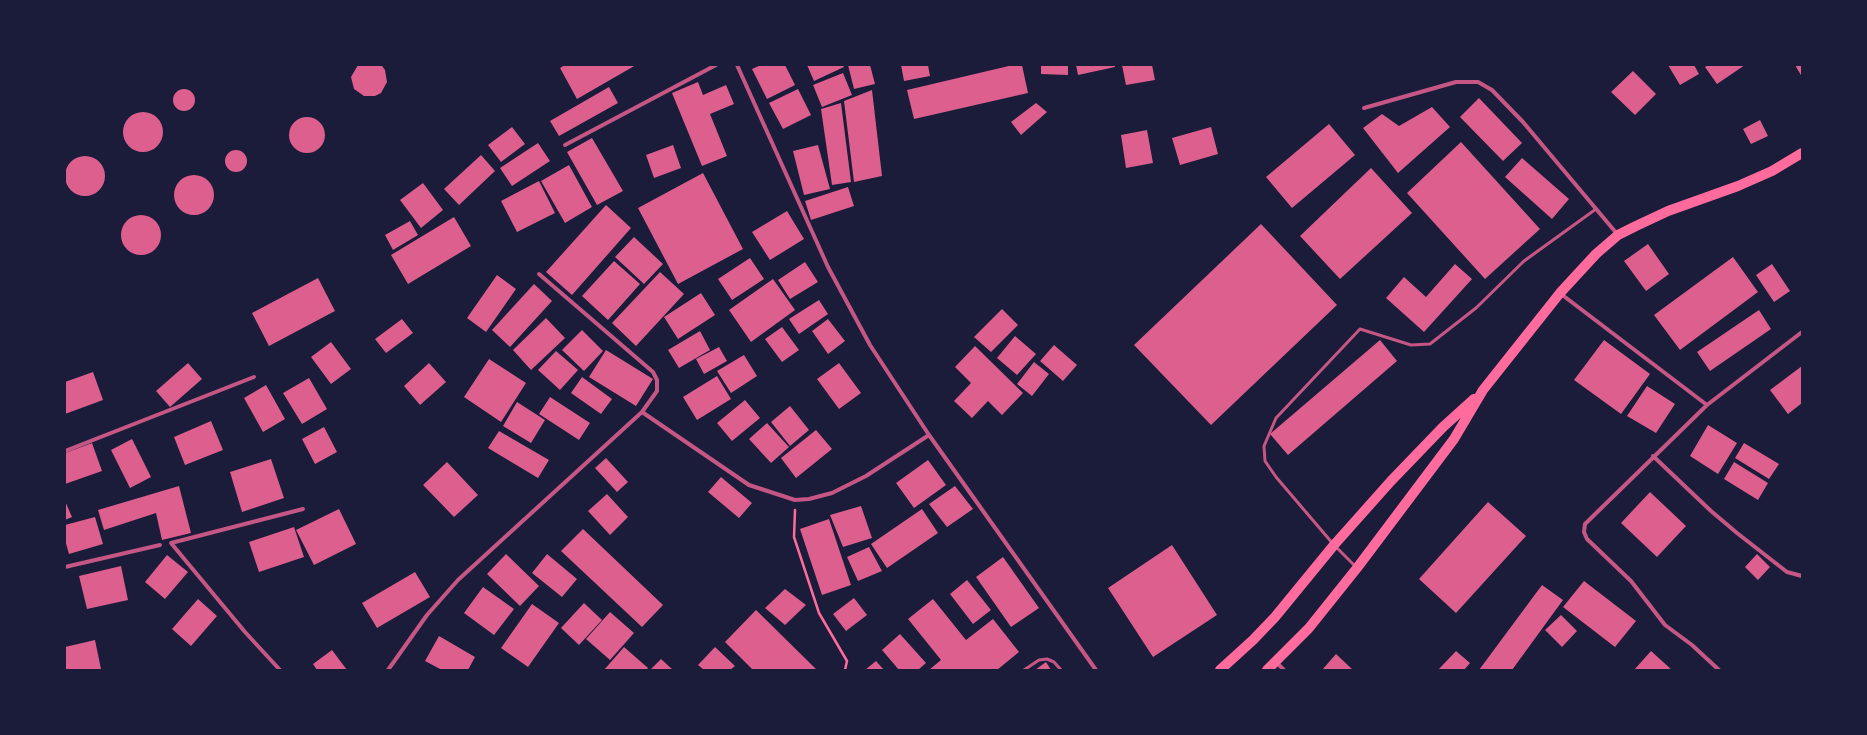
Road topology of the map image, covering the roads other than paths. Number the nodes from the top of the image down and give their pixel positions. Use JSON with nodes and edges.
{"nodes":[{"id":1,"x":716,"y":65,"type":"edge"},
{"id":2,"x":737,"y":65,"type":"edge"},
{"id":3,"x":1364,"y":108,"type":"dead end"},
{"id":4,"x":565,"y":145,"type":"dead end"},
{"id":5,"x":1802,"y":153,"type":"edge"},
{"id":6,"x":1596,"y":209,"type":"junction"},
{"id":7,"x":1618,"y":235,"type":"junction"},
{"id":8,"x":539,"y":274,"type":"dead end"},
{"id":9,"x":1560,"y":293,"type":"junction"},
{"id":10,"x":1802,"y":332,"type":"edge"},
{"id":11,"x":254,"y":377,"type":"dead end"},
{"id":12,"x":1483,"y":390,"type":"junction"},
{"id":13,"x":1708,"y":404,"type":"junction"},
{"id":14,"x":642,"y":412,"type":"junction"},
{"id":15,"x":929,"y":435,"type":"junction"},
{"id":16,"x":65,"y":451,"type":"edge"},
{"id":17,"x":1654,"y":456,"type":"junction"},
{"id":18,"x":303,"y":509,"type":"dead end"},
{"id":19,"x":160,"y":545,"type":"dead end"},
{"id":20,"x":1334,"y":545,"type":"junction"},
{"id":21,"x":65,"y":567,"type":"edge"},
{"id":22,"x":1357,"y":568,"type":"junction"},
{"id":23,"x":1802,"y":576,"type":"edge"},
{"id":24,"x":1276,"y":662,"type":"junction"},
{"id":25,"x":280,"y":670,"type":"edge"},
{"id":26,"x":388,"y":670,"type":"edge"},
{"id":27,"x":1024,"y":670,"type":"edge"},
{"id":28,"x":1061,"y":670,"type":"edge"},
{"id":29,"x":1096,"y":670,"type":"edge"},
{"id":30,"x":1220,"y":670,"type":"edge"},
{"id":31,"x":1267,"y":670,"type":"edge"},
{"id":32,"x":1284,"y":670,"type":"edge"},
{"id":33,"x":1719,"y":670,"type":"edge"}],
"edges":[{"from":1,"to":4,"type":"street"},
{"from":2,"to":15,"type":"street"},
{"from":3,"to":6,"type":"street"},
{"from":5,"to":7,"type":"main road"},
{"from":6,"to":7,"type":"street"},
{"from":6,"to":20,"type":"lane"},
{"from":7,"to":9,"type":"main road"},
{"from":8,"to":14,"type":"street"},
{"from":9,"to":12,"type":"main road"},
{"from":9,"to":13,"type":"street"},
{"from":10,"to":13,"type":"street"},
{"from":11,"to":16,"type":"street"},
{"from":12,"to":20,"type":"main road"},
{"from":12,"to":22,"type":"main road"},
{"from":13,"to":17,"type":"street"},
{"from":14,"to":15,"type":"street"},
{"from":14,"to":26,"type":"street"},
{"from":15,"to":29,"type":"street"},
{"from":17,"to":23,"type":"street"},
{"from":17,"to":33,"type":"street"},
{"from":18,"to":25,"type":"street"},
{"from":19,"to":21,"type":"street"},
{"from":20,"to":22,"type":"lane"},
{"from":20,"to":30,"type":"main road"},
{"from":22,"to":24,"type":"main road"},
{"from":24,"to":31,"type":"main road"},
{"from":24,"to":32,"type":"street"},
{"from":27,"to":28,"type":"lane"}]}
